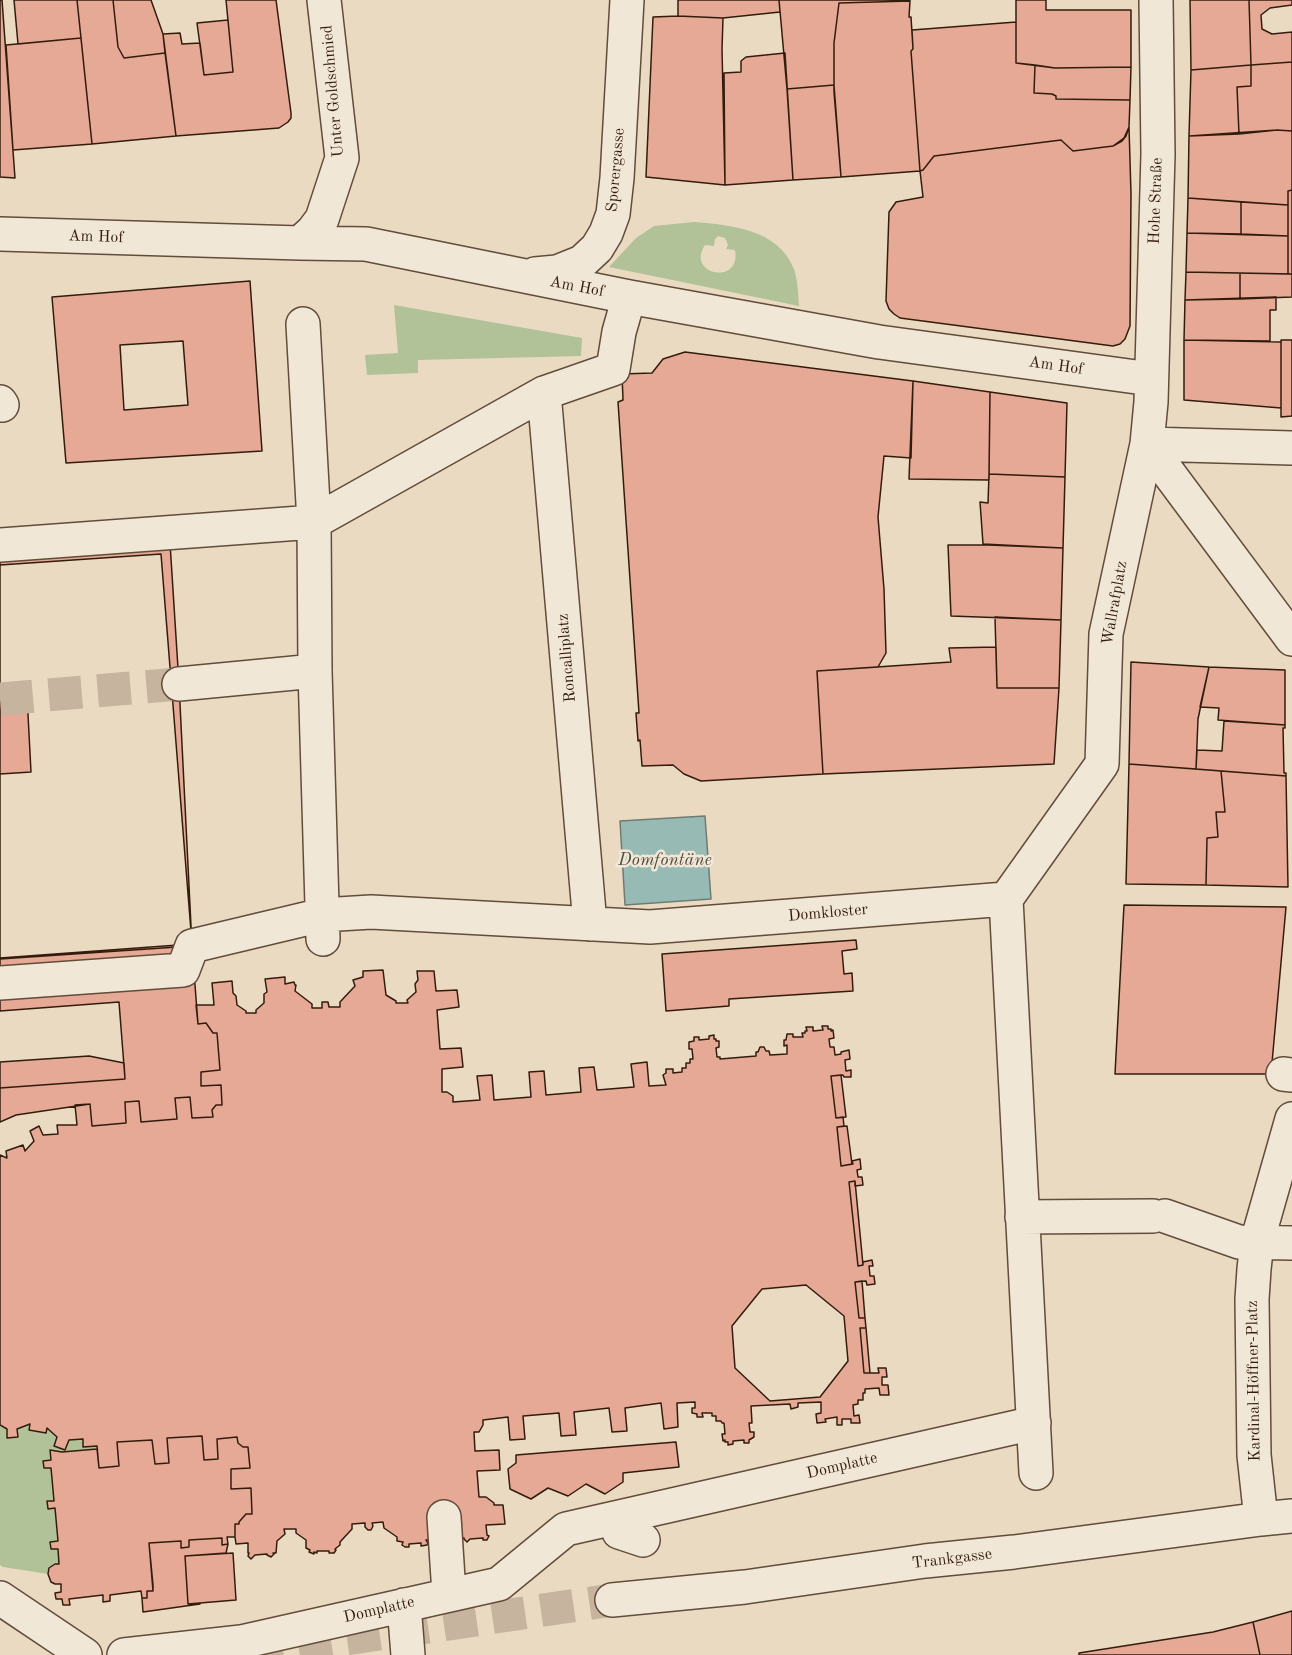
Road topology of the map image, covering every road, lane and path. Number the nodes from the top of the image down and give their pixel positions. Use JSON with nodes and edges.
{"nodes":[{"id":1,"x":324,"y":0,"type":"edge"},
{"id":2,"x":627,"y":0,"type":"edge"},
{"id":3,"x":1156,"y":0,"type":"edge"},
{"id":4,"x":0,"y":234,"type":"edge"},
{"id":5,"x":300,"y":243,"type":"junction"},
{"id":6,"x":515,"y":275,"type":"junction"},
{"id":7,"x":629,"y":297,"type":"junction"},
{"id":8,"x":303,"y":324,"type":"dead end"},
{"id":9,"x":1151,"y":391,"type":"junction"},
{"id":10,"x":544,"y":393,"type":"junction"},
{"id":11,"x":1147,"y":444,"type":"junction"},
{"id":12,"x":1292,"y":448,"type":"edge"},
{"id":13,"x":314,"y":522,"type":"junction"},
{"id":14,"x":0,"y":545,"type":"edge"},
{"id":15,"x":1292,"y":639,"type":"edge"},
{"id":16,"x":315,"y":671,"type":"junction"},
{"id":17,"x":179,"y":684,"type":"tunnel mouth"},
{"id":18,"x":1006,"y":899,"type":"junction"},
{"id":19,"x":590,"y":924,"type":"junction"},
{"id":20,"x":322,"y":927,"type":"junction"},
{"id":21,"x":0,"y":983,"type":"edge"},
{"id":22,"x":1292,"y":1119,"type":"edge"},
{"id":23,"x":1022,"y":1217,"type":"junction"},
{"id":24,"x":1257,"y":1242,"type":"junction"},
{"id":25,"x":1292,"y":1243,"type":"edge"},
{"id":26,"x":1034,"y":1423,"type":"junction"},
{"id":27,"x":1036,"y":1473,"type":"dead end"},
{"id":28,"x":444,"y":1517,"type":"dead end"},
{"id":29,"x":616,"y":1518,"type":"junction"},
{"id":30,"x":1277,"y":1518,"type":"edge"},
{"id":31,"x":643,"y":1540,"type":"dead end"},
{"id":32,"x":450,"y":1594,"type":"junction"},
{"id":33,"x":0,"y":1598,"type":"edge"},
{"id":34,"x":612,"y":1600,"type":"tunnel mouth"},
{"id":35,"x":404,"y":1605,"type":"junction"},
{"id":36,"x":85,"y":1655,"type":"edge"},
{"id":37,"x":124,"y":1655,"type":"edge"},
{"id":38,"x":408,"y":1655,"type":"edge"}],
"edges":[{"from":1,"to":5,"type":"street","name":"Unter Goldschmied"},
{"from":2,"to":6,"type":"street","name":"Sporergasse"},
{"from":3,"to":9,"type":"street","name":"Hohe Straße"},
{"from":4,"to":5,"type":"street","name":"Am Hof"},
{"from":5,"to":6,"type":"street","name":"Am Hof"},
{"from":6,"to":7,"type":"street","name":"Am Hof"},
{"from":7,"to":9,"type":"street","name":"Am Hof"},
{"from":7,"to":10,"type":"street"},
{"from":8,"to":13,"type":"street"},
{"from":9,"to":11,"type":"street","name":"Wallrafplatz"},
{"from":10,"to":13,"type":"street"},
{"from":10,"to":19,"type":"street","name":"Roncalliplatz"},
{"from":11,"to":12,"type":"street"},
{"from":11,"to":15,"type":"street"},
{"from":11,"to":18,"type":"street","name":"Wallrafplatz"},
{"from":13,"to":14,"type":"street"},
{"from":13,"to":16,"type":"street"},
{"from":16,"to":17,"type":"street"},
{"from":16,"to":20,"type":"street"},
{"from":18,"to":19,"type":"street","name":"Domkloster"},
{"from":18,"to":23,"type":"street"},
{"from":19,"to":20,"type":"street"},
{"from":20,"to":21,"type":"street"},
{"from":22,"to":24,"type":"street","name":"Kardinal-Höffner-Platz"},
{"from":23,"to":24,"type":"street"},
{"from":23,"to":26,"type":"street"},
{"from":24,"to":25,"type":"street"},
{"from":24,"to":30,"type":"street","name":"Kardinal-Höffner-Platz"},
{"from":26,"to":27,"type":"street"},
{"from":26,"to":29,"type":"street","name":"Domplatte"},
{"from":28,"to":32,"type":"street"},
{"from":29,"to":31,"type":"street"},
{"from":29,"to":32,"type":"street","name":"Domplatte"},
{"from":30,"to":34,"type":"street","name":"Trankgasse"},
{"from":32,"to":35,"type":"street","name":"Domplatte"},
{"from":33,"to":36,"type":"street"},
{"from":35,"to":37,"type":"street","name":"Domplatte"},
{"from":35,"to":38,"type":"street"}]}
